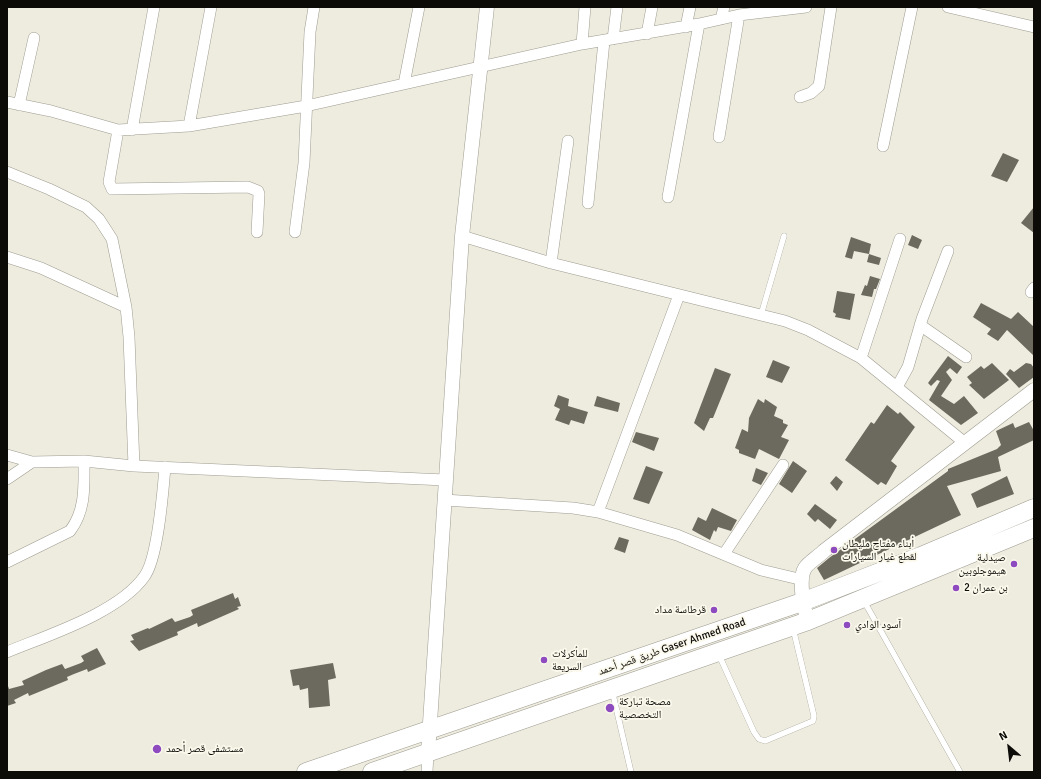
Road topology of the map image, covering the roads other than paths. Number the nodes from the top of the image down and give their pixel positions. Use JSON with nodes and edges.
{"nodes":[{"id":1,"x":154,"y":7,"type":"edge"},
{"id":2,"x":211,"y":7,"type":"edge"},
{"id":3,"x":314,"y":7,"type":"edge"},
{"id":4,"x":419,"y":7,"type":"edge"},
{"id":5,"x":487,"y":7,"type":"edge"},
{"id":6,"x":585,"y":7,"type":"edge"},
{"id":7,"x":617,"y":7,"type":"edge"},
{"id":8,"x":652,"y":7,"type":"edge"},
{"id":9,"x":690,"y":7,"type":"edge"},
{"id":10,"x":724,"y":7,"type":"edge"},
{"id":11,"x":806,"y":7,"type":"edge"},
{"id":12,"x":831,"y":7,"type":"edge"},
{"id":13,"x":912,"y":7,"type":"edge"},
{"id":14,"x":948,"y":7,"type":"edge"},
{"id":15,"x":739,"y":15,"type":"junction"},
{"id":16,"x":721,"y":19,"type":"junction"},
{"id":17,"x":699,"y":24,"type":"junction"},
{"id":18,"x":686,"y":27,"type":"junction"},
{"id":19,"x":1034,"y":27,"type":"edge"},
{"id":20,"x":647,"y":34,"type":"junction"},
{"id":21,"x":34,"y":38,"type":"dead end"},
{"id":22,"x":608,"y":40,"type":"junction"},
{"id":23,"x":582,"y":44,"type":"junction"},
{"id":24,"x":479,"y":66,"type":"junction"},
{"id":25,"x":404,"y":84,"type":"junction"},
{"id":26,"x":800,"y":97,"type":"dead end"},
{"id":27,"x":7,"y":102,"type":"edge"},
{"id":28,"x":19,"y":104,"type":"junction"},
{"id":29,"x":306,"y":106,"type":"junction"},
{"id":30,"x":189,"y":126,"type":"junction"},
{"id":31,"x":118,"y":130,"type":"junction"},
{"id":32,"x":132,"y":130,"type":"junction"},
{"id":33,"x":719,"y":137,"type":"dead end"},
{"id":34,"x":568,"y":141,"type":"dead end"},
{"id":35,"x":883,"y":146,"type":"dead end"},
{"id":36,"x":7,"y":172,"type":"edge"},
{"id":37,"x":668,"y":197,"type":"dead end"},
{"id":38,"x":588,"y":203,"type":"dead end"},
{"id":39,"x":257,"y":232,"type":"dead end"},
{"id":40,"x":295,"y":232,"type":"dead end"},
{"id":41,"x":462,"y":236,"type":"junction"},
{"id":42,"x":784,"y":236,"type":"dead end"},
{"id":43,"x":900,"y":239,"type":"dead end"},
{"id":44,"x":948,"y":251,"type":"dead end"},
{"id":45,"x":7,"y":257,"type":"edge"},
{"id":46,"x":551,"y":263,"type":"junction"},
{"id":47,"x":679,"y":295,"type":"junction"},
{"id":48,"x":126,"y":307,"type":"junction"},
{"id":49,"x":761,"y":315,"type":"junction"},
{"id":50,"x":920,"y":325,"type":"junction"},
{"id":51,"x":966,"y":357,"type":"dead end"},
{"id":52,"x":861,"y":358,"type":"junction"},
{"id":53,"x":897,"y":386,"type":"junction"},
{"id":54,"x":1034,"y":390,"type":"edge"},
{"id":55,"x":965,"y":442,"type":"junction"},
{"id":56,"x":7,"y":455,"type":"edge"},
{"id":57,"x":84,"y":461,"type":"junction"},
{"id":58,"x":32,"y":462,"type":"junction"},
{"id":59,"x":783,"y":465,"type":"dead end"},
{"id":60,"x":134,"y":466,"type":"junction"},
{"id":61,"x":166,"y":467,"type":"junction"},
{"id":62,"x":7,"y":479,"type":"edge"},
{"id":63,"x":445,"y":480,"type":"junction"},
{"id":64,"x":444,"y":500,"type":"junction"},
{"id":65,"x":1034,"y":508,"type":"edge"},
{"id":66,"x":598,"y":512,"type":"junction"},
{"id":67,"x":1034,"y":528,"type":"edge"},
{"id":68,"x":724,"y":554,"type":"junction"},
{"id":69,"x":7,"y":562,"type":"edge"},
{"id":70,"x":803,"y":580,"type":"junction"},
{"id":71,"x":863,"y":599,"type":"junction"},
{"id":72,"x":802,"y":602,"type":"junction"},
{"id":73,"x":800,"y":624,"type":"junction"},
{"id":74,"x":7,"y":652,"type":"edge"},
{"id":75,"x":718,"y":653,"type":"junction"},
{"id":76,"x":612,"y":689,"type":"junction"},
{"id":77,"x":430,"y":729,"type":"junction"},
{"id":78,"x":428,"y":753,"type":"junction"},
{"id":79,"x":306,"y":772,"type":"edge"},
{"id":80,"x":372,"y":772,"type":"edge"},
{"id":81,"x":427,"y":772,"type":"edge"},
{"id":82,"x":630,"y":772,"type":"edge"},
{"id":83,"x":960,"y":772,"type":"edge"}],
"edges":[{"from":1,"to":32,"type":"street"},
{"from":2,"to":30,"type":"street"},
{"from":3,"to":29,"type":"street"},
{"from":4,"to":25,"type":"street"},
{"from":5,"to":24,"type":"street"},
{"from":6,"to":23,"type":"street"},
{"from":7,"to":22,"type":"street"},
{"from":8,"to":20,"type":"street"},
{"from":9,"to":18,"type":"street"},
{"from":10,"to":16,"type":"street"},
{"from":11,"to":15,"type":"street"},
{"from":12,"to":26,"type":"street"},
{"from":13,"to":35,"type":"street"},
{"from":14,"to":19,"type":"street"},
{"from":15,"to":16,"type":"street"},
{"from":15,"to":33,"type":"street"},
{"from":16,"to":17,"type":"street"},
{"from":17,"to":18,"type":"street"},
{"from":17,"to":37,"type":"street"},
{"from":18,"to":20,"type":"street"},
{"from":20,"to":22,"type":"street"},
{"from":21,"to":28,"type":"street"},
{"from":22,"to":23,"type":"street"},
{"from":22,"to":38,"type":"street"},
{"from":23,"to":24,"type":"street"},
{"from":24,"to":25,"type":"street"},
{"from":24,"to":41,"type":"street"},
{"from":25,"to":29,"type":"street"},
{"from":27,"to":28,"type":"street"},
{"from":28,"to":31,"type":"street"},
{"from":29,"to":30,"type":"street"},
{"from":29,"to":40,"type":"street"},
{"from":30,"to":32,"type":"street"},
{"from":31,"to":32,"type":"street"},
{"from":31,"to":39,"type":"street"},
{"from":34,"to":46,"type":"street"},
{"from":36,"to":48,"type":"street"},
{"from":41,"to":46,"type":"street"},
{"from":41,"to":63,"type":"street"},
{"from":42,"to":49,"type":"lane"},
{"from":43,"to":52,"type":"street"},
{"from":44,"to":50,"type":"street"},
{"from":45,"to":48,"type":"street"},
{"from":46,"to":47,"type":"street"},
{"from":47,"to":49,"type":"street"},
{"from":47,"to":66,"type":"street"},
{"from":48,"to":60,"type":"street"},
{"from":49,"to":52,"type":"street"},
{"from":50,"to":51,"type":"street"},
{"from":50,"to":53,"type":"street"},
{"from":52,"to":53,"type":"street"},
{"from":53,"to":55,"type":"street"},
{"from":54,"to":55,"type":"street"},
{"from":55,"to":70,"type":"street"},
{"from":56,"to":58,"type":"street"},
{"from":57,"to":58,"type":"street"},
{"from":57,"to":60,"type":"street"},
{"from":57,"to":69,"type":"street"},
{"from":58,"to":62,"type":"street"},
{"from":59,"to":68,"type":"street"},
{"from":60,"to":61,"type":"street"},
{"from":61,"to":63,"type":"street"},
{"from":61,"to":74,"type":"street"},
{"from":63,"to":64,"type":"street"},
{"from":64,"to":66,"type":"street"},
{"from":64,"to":77,"type":"street"},
{"from":65,"to":72,"type":"main road","name":"طريق قصر أحمد Gaser Ahmed Road"},
{"from":66,"to":68,"type":"street"},
{"from":67,"to":71,"type":"main road","name":"طريق قصر أحمد Gaser Ahmed Road"},
{"from":68,"to":70,"type":"street"},
{"from":70,"to":72,"type":"street"},
{"from":71,"to":73,"type":"main road","name":"طريق قصر أحمد Gaser Ahmed Road"},
{"from":71,"to":83,"type":"lane"},
{"from":72,"to":73,"type":"street"},
{"from":72,"to":77,"type":"main road","name":"طريق قصر أحمد Gaser Ahmed Road"},
{"from":73,"to":75,"type":"main road","name":"طريق قصر أحمد Gaser Ahmed Road"},
{"from":73,"to":75,"type":"lane"},
{"from":75,"to":76,"type":"main road","name":"طريق قصر أحمد Gaser Ahmed Road"},
{"from":76,"to":78,"type":"main road","name":"طريق قصر أحمد Gaser Ahmed Road"},
{"from":76,"to":82,"type":"lane"},
{"from":77,"to":78,"type":"street"},
{"from":77,"to":79,"type":"main road","name":"طريق قصر أحمد Gaser Ahmed Road"},
{"from":78,"to":80,"type":"main road","name":"طريق قصر أحمد Gaser Ahmed Road"},
{"from":78,"to":81,"type":"street"}]}
